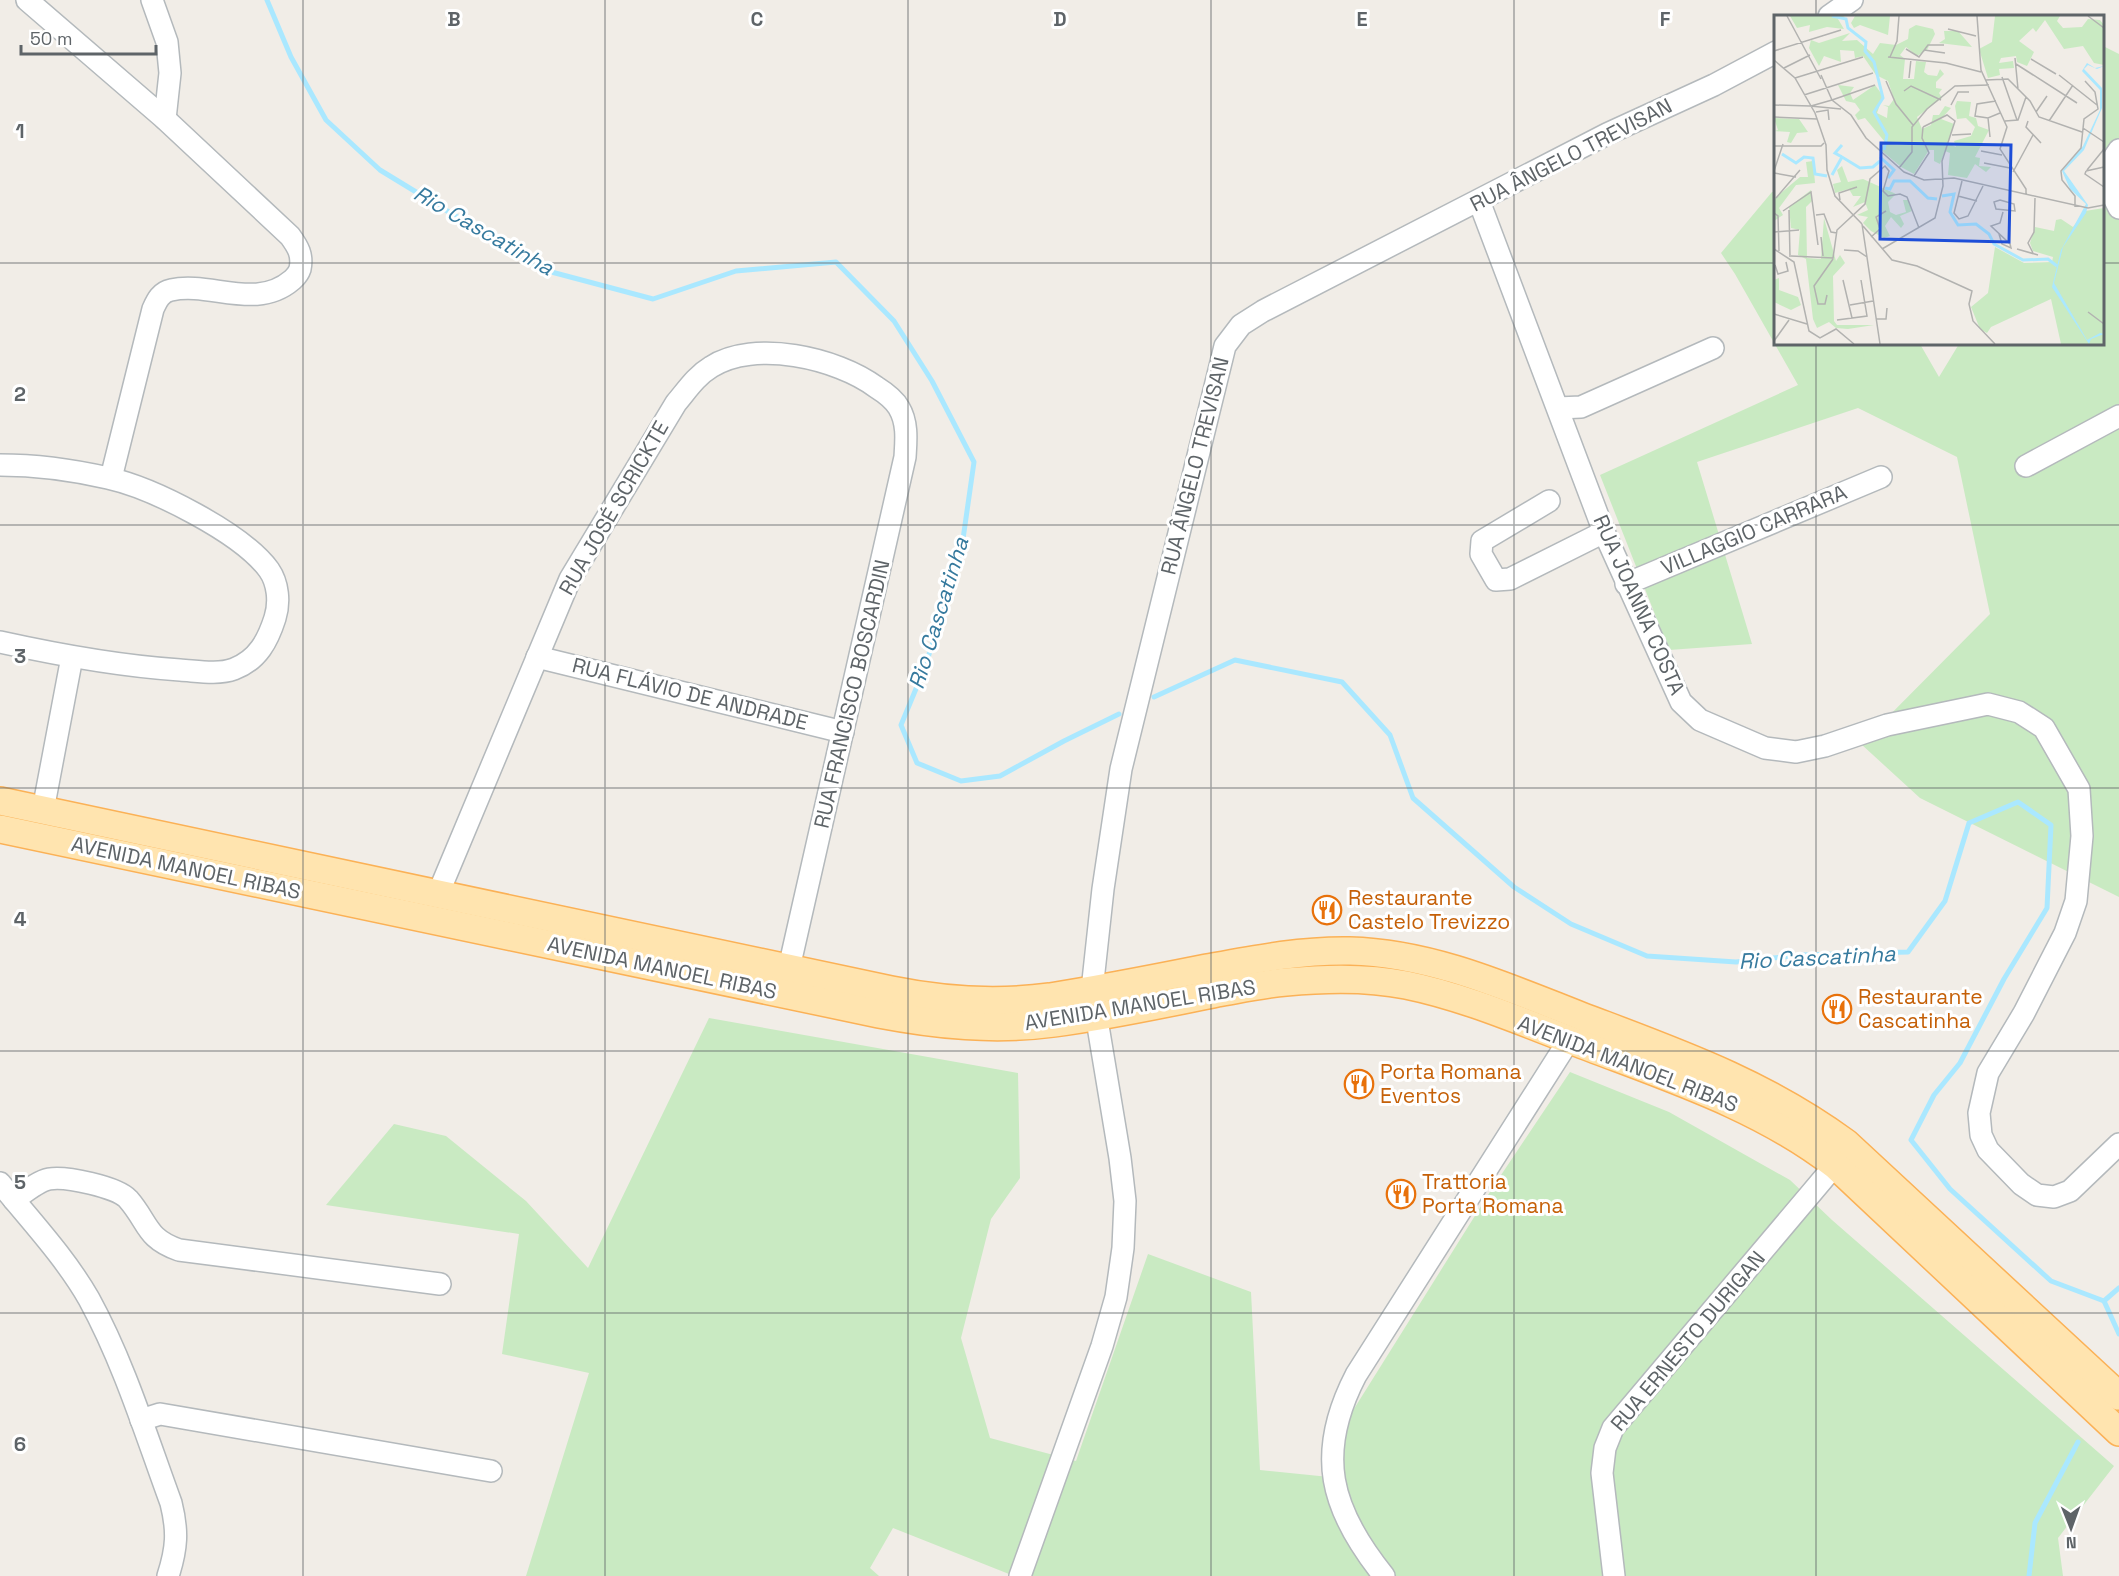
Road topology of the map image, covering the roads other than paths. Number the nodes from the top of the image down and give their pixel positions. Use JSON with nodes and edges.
{"nodes":[{"id":1,"x":27,"y":0,"type":"edge"},
{"id":2,"x":152,"y":0,"type":"edge"},
{"id":3,"x":1852,"y":0,"type":"edge"},
{"id":4,"x":1830,"y":15,"type":"edge"},
{"id":5,"x":1774,"y":53,"type":"edge"},
{"id":6,"x":165,"y":119,"type":"junction"},
{"id":7,"x":2119,"y":150,"type":"edge"},
{"id":8,"x":1479,"y":201,"type":"junction"},
{"id":9,"x":2119,"y":208,"type":"edge"},
{"id":10,"x":1713,"y":348,"type":"dead end"},
{"id":11,"x":1558,"y":408,"type":"junction"},
{"id":12,"x":2119,"y":416,"type":"edge"},
{"id":13,"x":904,"y":417,"type":"joint"},
{"id":14,"x":0,"y":465,"type":"edge"},
{"id":15,"x":2026,"y":466,"type":"dead end"},
{"id":16,"x":1881,"y":477,"type":"dead end"},
{"id":17,"x":111,"y":478,"type":"junction"},
{"id":18,"x":1549,"y":501,"type":"dead end"},
{"id":19,"x":1604,"y":532,"type":"junction"},
{"id":20,"x":1626,"y":584,"type":"junction"},
{"id":21,"x":0,"y":642,"type":"edge"},
{"id":22,"x":72,"y":657,"type":"junction"},
{"id":23,"x":537,"y":657,"type":"junction"},
{"id":24,"x":843,"y":732,"type":"junction"},
{"id":25,"x":0,"y":801,"type":"edge"},
{"id":26,"x":43,"y":810,"type":"junction"},
{"id":27,"x":0,"y":823,"type":"edge"},
{"id":28,"x":0,"y":829,"type":"edge"},
{"id":29,"x":150,"y":833,"type":"junction"},
{"id":30,"x":70,"y":844,"type":"junction"},
{"id":31,"x":438,"y":894,"type":"junction"},
{"id":32,"x":487,"y":904,"type":"junction"},
{"id":33,"x":388,"y":911,"type":"junction"},
{"id":34,"x":452,"y":924,"type":"junction"},
{"id":35,"x":789,"y":968,"type":"junction"},
{"id":36,"x":715,"y":980,"type":"junction"},
{"id":37,"x":891,"y":990,"type":"junction"},
{"id":38,"x":820,"y":1002,"type":"junction"},
{"id":39,"x":1094,"y":1003,"type":"junction"},
{"id":40,"x":1630,"y":1035,"type":"junction"},
{"id":41,"x":1569,"y":1040,"type":"junction"},
{"id":42,"x":2119,"y":1144,"type":"edge"},
{"id":43,"x":1841,"y":1154,"type":"junction"},
{"id":44,"x":0,"y":1183,"type":"edge"},
{"id":45,"x":14,"y":1200,"type":"junction"},
{"id":46,"x":440,"y":1284,"type":"dead end"},
{"id":47,"x":2119,"y":1396,"type":"edge"},
{"id":48,"x":141,"y":1420,"type":"junction"},
{"id":49,"x":2119,"y":1432,"type":"edge"},
{"id":50,"x":491,"y":1471,"type":"dead end"},
{"id":51,"x":168,"y":1576,"type":"edge"},
{"id":52,"x":1020,"y":1576,"type":"edge"},
{"id":53,"x":1384,"y":1576,"type":"edge"},
{"id":54,"x":1614,"y":1576,"type":"edge"}],
"edges":[{"from":1,"to":6,"type":"street"},
{"from":2,"to":6,"type":"street"},
{"from":3,"to":4,"type":"street"},
{"from":5,"to":8,"type":"street","name":"RUA ÂNGELO TREVISAN"},
{"from":6,"to":17,"type":"street"},
{"from":7,"to":9,"type":"street"},
{"from":8,"to":11,"type":"street","name":"RUA JOANNA COSTA"},
{"from":8,"to":39,"type":"street","name":"RUA ÂNGELO TREVISAN"},
{"from":10,"to":11,"type":"street"},
{"from":11,"to":19,"type":"street","name":"RUA JOANNA COSTA"},
{"from":12,"to":15,"type":"street"},
{"from":13,"to":23,"type":"street","name":"RUA JOSÉ SCRICKTE"},
{"from":13,"to":24,"type":"street","name":"RUA FRANCISCO BOSCARDIN"},
{"from":14,"to":17,"type":"street"},
{"from":16,"to":20,"type":"street","name":"VILLAGGIO CARRARA"},
{"from":17,"to":22,"type":"street"},
{"from":18,"to":19,"type":"street"},
{"from":19,"to":20,"type":"street","name":"RUA JOANNA COSTA"},
{"from":20,"to":42,"type":"street","name":"RUA JOANNA COSTA"},
{"from":21,"to":22,"type":"street"},
{"from":22,"to":26,"type":"street"},
{"from":23,"to":24,"type":"street","name":"RUA FLÁVIO DE ANDRADE"},
{"from":23,"to":31,"type":"street","name":"RUA JOSÉ SCRICKTE"},
{"from":24,"to":35,"type":"street","name":"RUA FRANCISCO BOSCARDIN"},
{"from":25,"to":26,"type":"main road","name":"AVENIDA MANOEL RIBAS"},
{"from":26,"to":27,"type":"main road"},
{"from":26,"to":29,"type":"main road","name":"AVENIDA MANOEL RIBAS"},
{"from":28,"to":30,"type":"main road","name":"AVENIDA MANOEL RIBAS"},
{"from":29,"to":30,"type":"main road"},
{"from":29,"to":31,"type":"main road","name":"AVENIDA MANOEL RIBAS"},
{"from":30,"to":33,"type":"main road","name":"AVENIDA MANOEL RIBAS"},
{"from":31,"to":32,"type":"main road","name":"AVENIDA MANOEL RIBAS"},
{"from":31,"to":33,"type":"main road"},
{"from":32,"to":34,"type":"main road"},
{"from":32,"to":35,"type":"main road","name":"AVENIDA MANOEL RIBAS"},
{"from":33,"to":34,"type":"main road","name":"AVENIDA MANOEL RIBAS"},
{"from":34,"to":36,"type":"main road","name":"AVENIDA MANOEL RIBAS"},
{"from":35,"to":36,"type":"main road"},
{"from":35,"to":37,"type":"main road","name":"AVENIDA MANOEL RIBAS"},
{"from":36,"to":38,"type":"main road","name":"AVENIDA MANOEL RIBAS"},
{"from":37,"to":38,"type":"main road"},
{"from":37,"to":39,"type":"main road","name":"AVENIDA MANOEL RIBAS"},
{"from":38,"to":39,"type":"main road","name":"AVENIDA MANOEL RIBAS"},
{"from":39,"to":40,"type":"main road","name":"AVENIDA MANOEL RIBAS"},
{"from":39,"to":41,"type":"main road","name":"AVENIDA MANOEL RIBAS"},
{"from":39,"to":52,"type":"street","name":"RUA ÂNGELO TREVISAN"},
{"from":40,"to":41,"type":"main road"},
{"from":40,"to":43,"type":"main road","name":"AVENIDA MANOEL RIBAS"},
{"from":41,"to":43,"type":"main road","name":"AVENIDA MANOEL RIBAS"},
{"from":41,"to":53,"type":"street"},
{"from":43,"to":47,"type":"main road","name":"AVENIDA MANOEL RIBAS"},
{"from":43,"to":49,"type":"main road","name":"AVENIDA MANOEL RIBAS"},
{"from":43,"to":54,"type":"street","name":"RUA ERNESTO DURIGAN"},
{"from":44,"to":45,"type":"street"},
{"from":45,"to":46,"type":"street"},
{"from":45,"to":48,"type":"street"},
{"from":48,"to":50,"type":"street"},
{"from":48,"to":51,"type":"street"}]}
